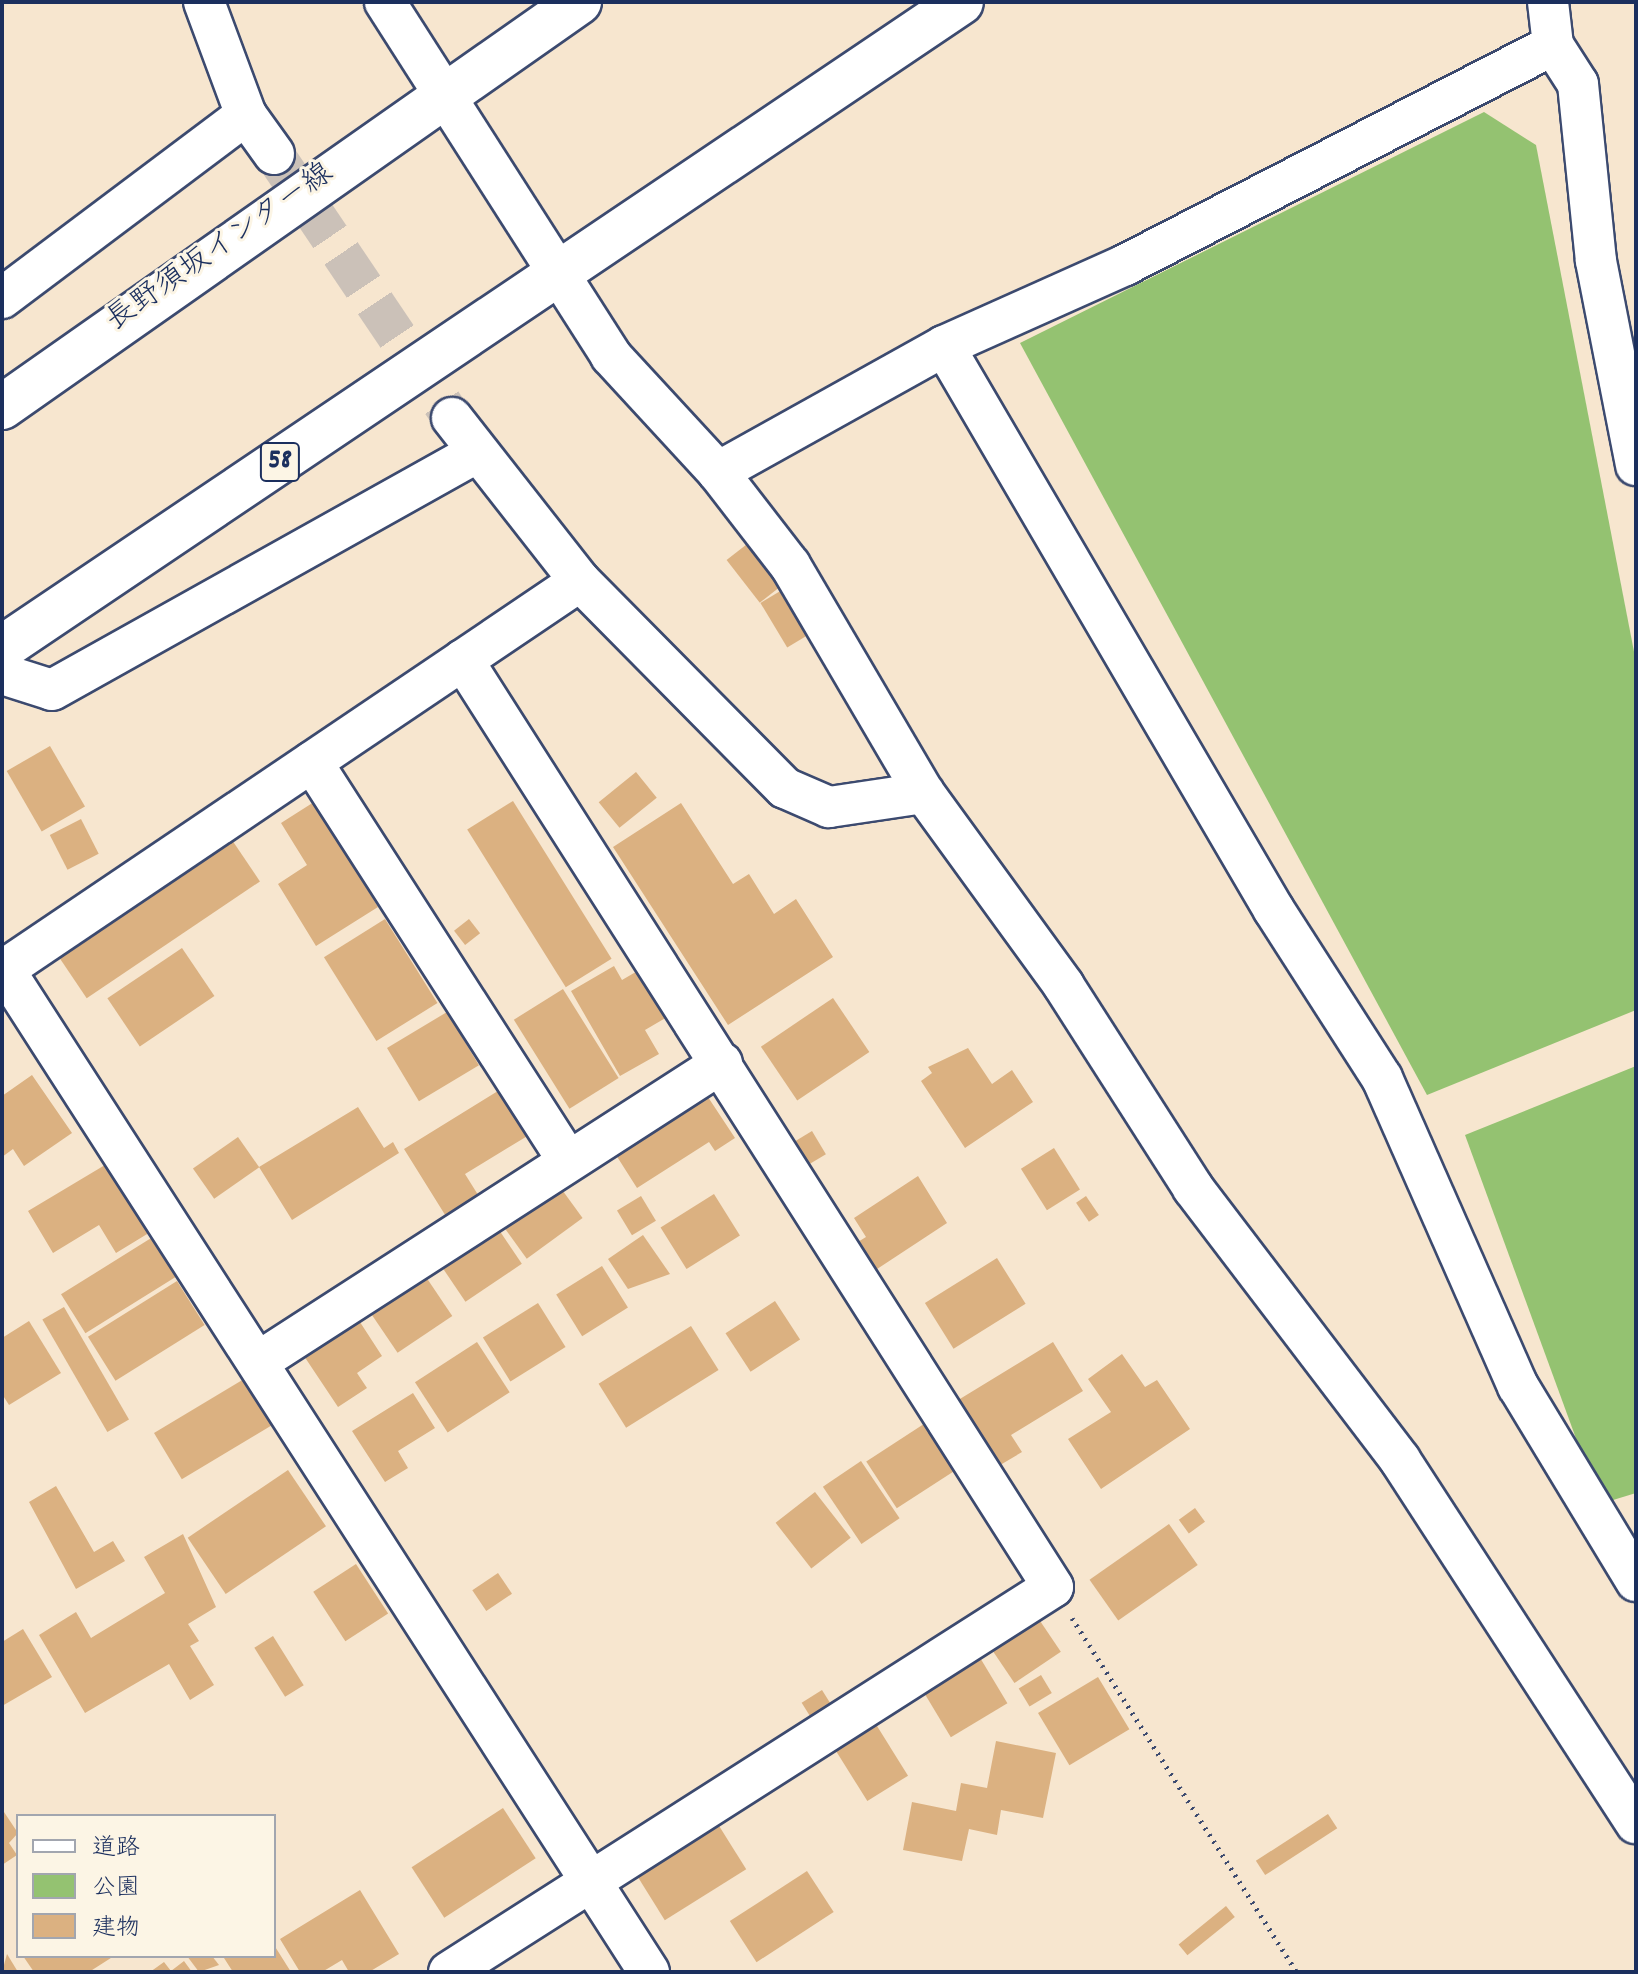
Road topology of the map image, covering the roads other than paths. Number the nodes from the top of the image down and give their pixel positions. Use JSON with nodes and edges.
{"nodes":[{"id":1,"x":204,"y":2,"type":"edge"},
{"id":2,"x":385,"y":2,"type":"edge"},
{"id":3,"x":579,"y":2,"type":"edge"},
{"id":4,"x":961,"y":2,"type":"edge"},
{"id":5,"x":1548,"y":2,"type":"edge"},
{"id":6,"x":1553,"y":45,"type":"junction"},
{"id":7,"x":458,"y":83,"type":"junction"},
{"id":8,"x":246,"y":115,"type":"junction"},
{"id":9,"x":274,"y":154,"type":"tunnel mouth"},
{"id":10,"x":574,"y":264,"type":"junction"},
{"id":11,"x":2,"y":298,"type":"edge"},
{"id":12,"x":944,"y":346,"type":"junction"},
{"id":13,"x":2,"y":407,"type":"edge"},
{"id":14,"x":452,"y":418,"type":"tunnel mouth"},
{"id":15,"x":477,"y":452,"type":"junction"},
{"id":16,"x":1636,"y":465,"type":"edge"},
{"id":17,"x":718,"y":472,"type":"junction"},
{"id":18,"x":580,"y":581,"type":"junction"},
{"id":19,"x":2,"y":648,"type":"edge"},
{"id":20,"x":463,"y":660,"type":"junction"},
{"id":21,"x":2,"y":674,"type":"edge"},
{"id":22,"x":312,"y":762,"type":"junction"},
{"id":23,"x":924,"y":793,"type":"junction"},
{"id":24,"x":3,"y":969,"type":"edge"},
{"id":25,"x":722,"y":1063,"type":"junction"},
{"id":26,"x":568,"y":1160,"type":"junction"},
{"id":27,"x":258,"y":1362,"type":"junction"},
{"id":28,"x":1636,"y":1581,"type":"edge"},
{"id":29,"x":1636,"y":1823,"type":"edge"},
{"id":30,"x":590,"y":1879,"type":"junction"},
{"id":31,"x":449,"y":1972,"type":"edge"},
{"id":32,"x":649,"y":1972,"type":"edge"}],
"edges":[{"from":1,"to":8,"type":"street"},
{"from":2,"to":7,"type":"street"},
{"from":3,"to":7,"type":"main road","name":"長野須坂インター線"},
{"from":4,"to":10,"type":"main road","number":"58"},
{"from":5,"to":6,"type":"street"},
{"from":6,"to":12,"type":"street"},
{"from":6,"to":16,"type":"street"},
{"from":7,"to":10,"type":"street"},
{"from":7,"to":13,"type":"main road","name":"長野須坂インター線"},
{"from":8,"to":9,"type":"street"},
{"from":8,"to":11,"type":"street"},
{"from":10,"to":17,"type":"street"},
{"from":10,"to":19,"type":"main road","number":"58"},
{"from":12,"to":17,"type":"street"},
{"from":12,"to":28,"type":"street"},
{"from":14,"to":15,"type":"street"},
{"from":15,"to":18,"type":"street"},
{"from":15,"to":21,"type":"street"},
{"from":17,"to":23,"type":"street"},
{"from":18,"to":20,"type":"street"},
{"from":18,"to":23,"type":"street"},
{"from":20,"to":22,"type":"street"},
{"from":20,"to":25,"type":"street"},
{"from":22,"to":24,"type":"street"},
{"from":22,"to":26,"type":"street"},
{"from":23,"to":29,"type":"street"},
{"from":24,"to":27,"type":"street"},
{"from":25,"to":26,"type":"street"},
{"from":25,"to":30,"type":"street"},
{"from":26,"to":27,"type":"street"},
{"from":27,"to":30,"type":"street"},
{"from":30,"to":31,"type":"street"},
{"from":30,"to":32,"type":"street"}]}
